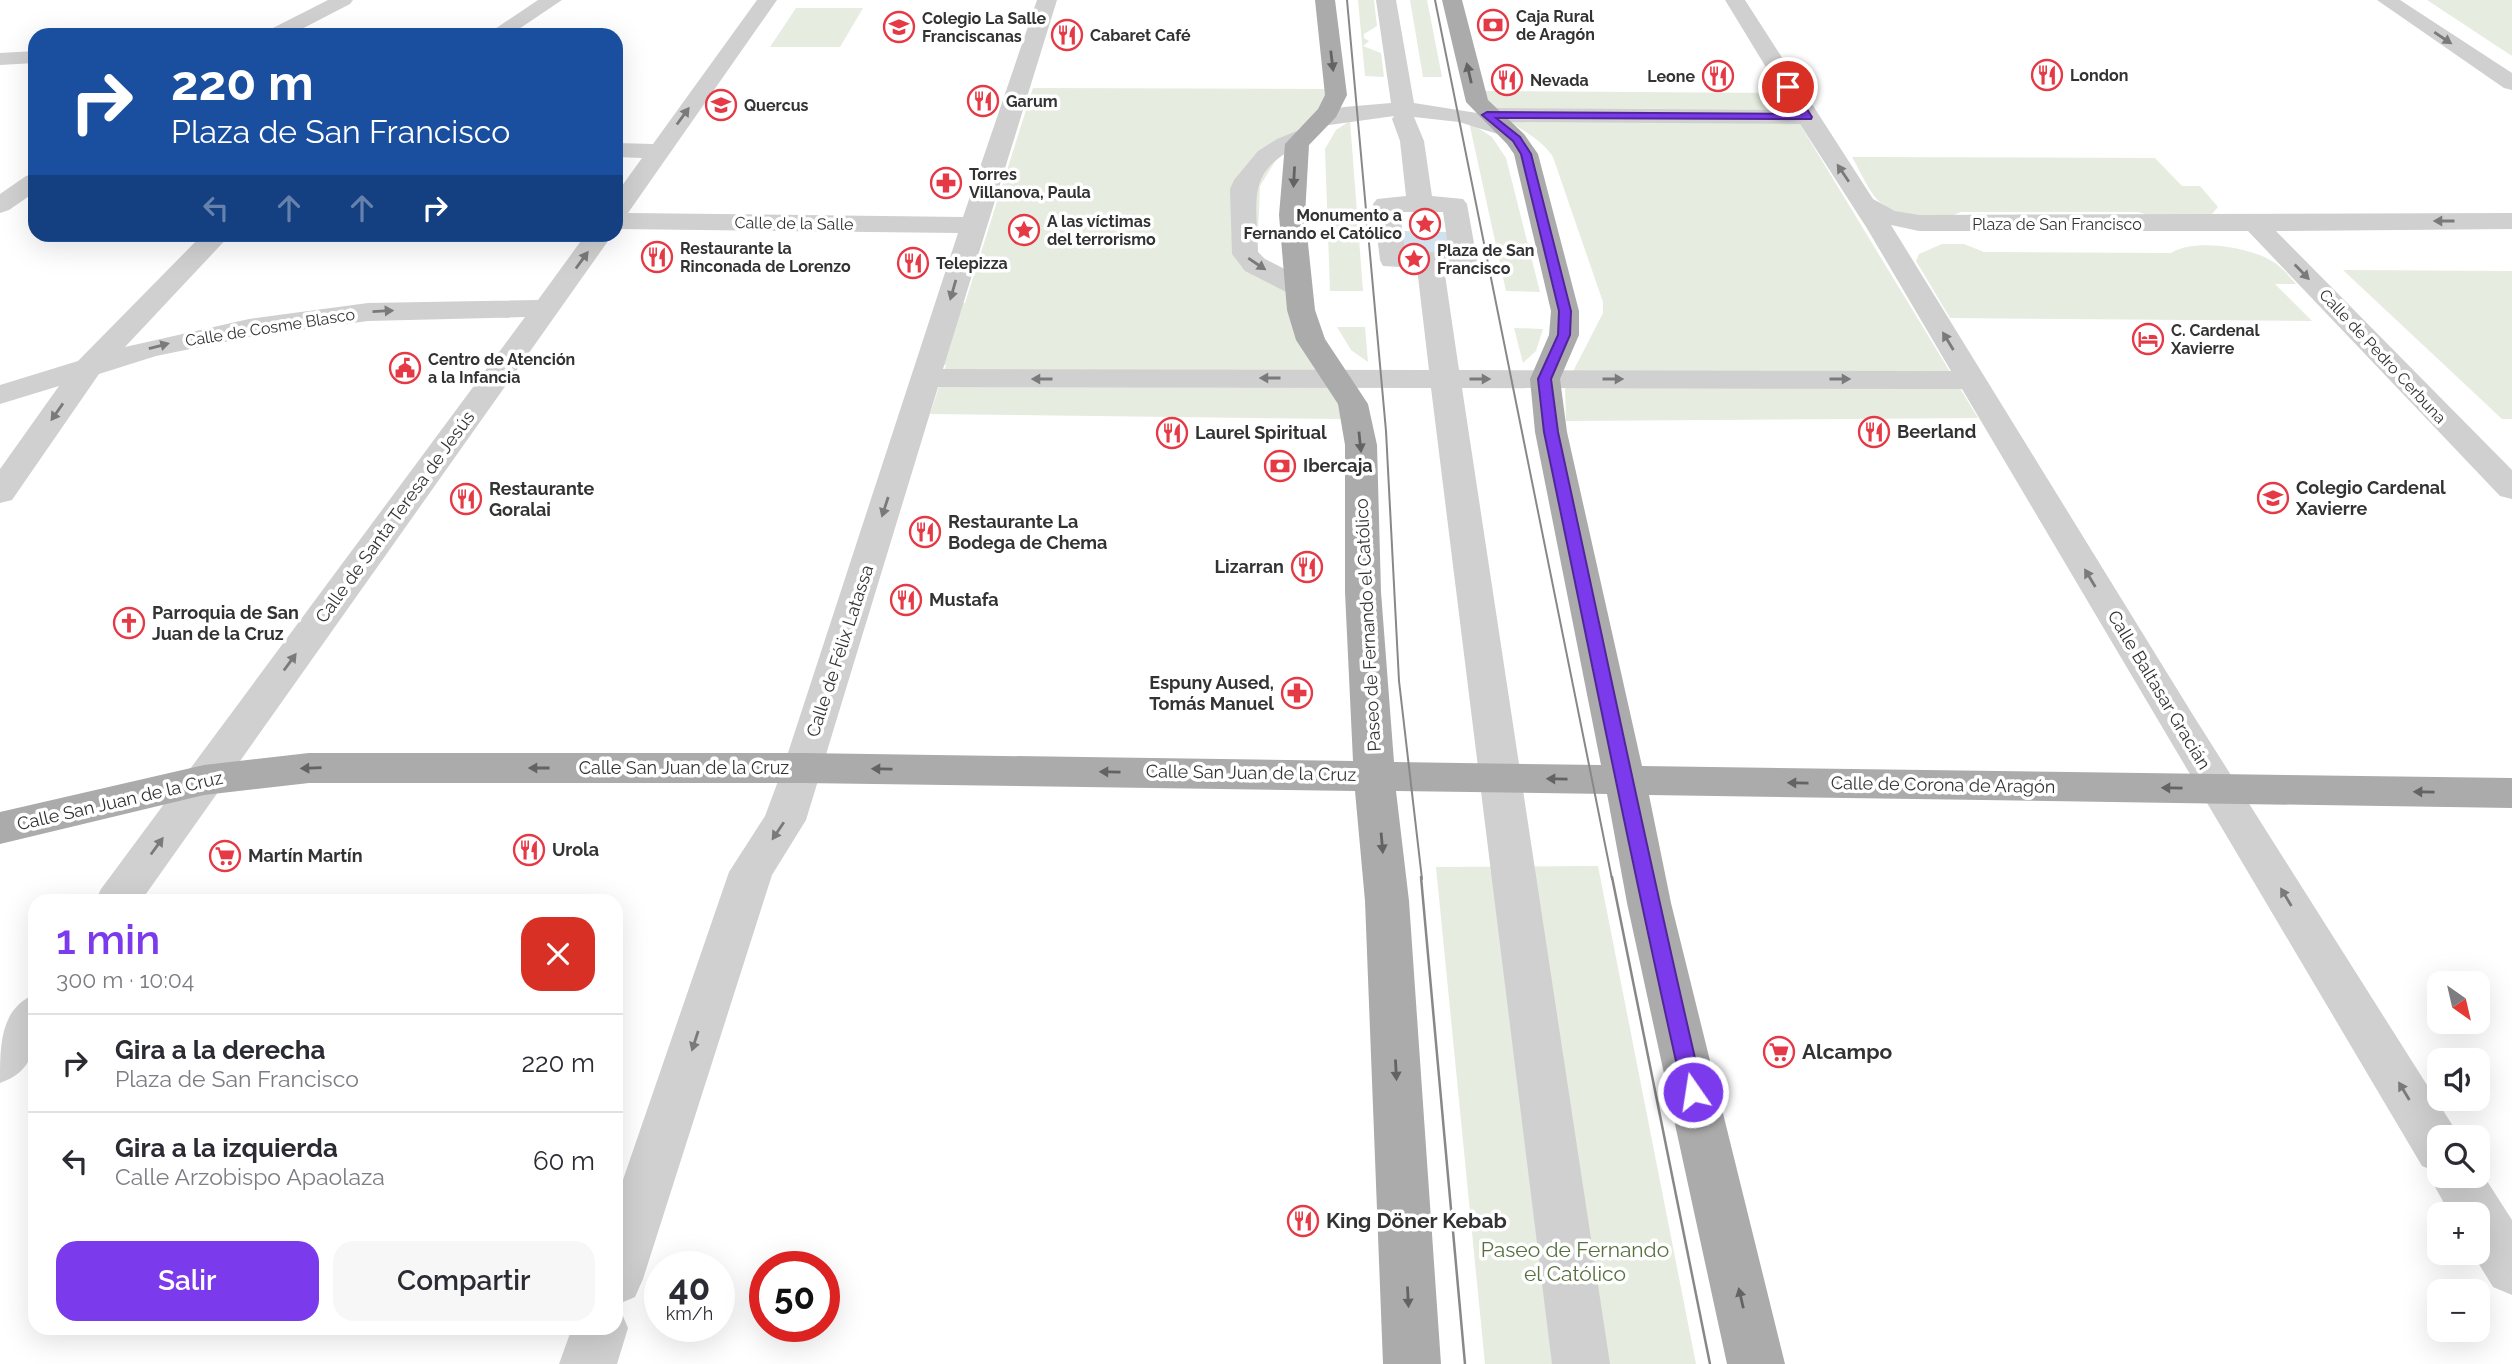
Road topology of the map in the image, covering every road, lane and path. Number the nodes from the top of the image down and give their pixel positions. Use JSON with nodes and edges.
{"nodes":[{"id":1,"x":343,"y":0,"type":"edge"},
{"id":2,"x":552,"y":0,"type":"edge"},
{"id":3,"x":767,"y":0,"type":"edge"},
{"id":4,"x":1047,"y":0,"type":"edge"},
{"id":5,"x":1325,"y":0,"type":"edge"},
{"id":6,"x":1386,"y":0,"type":"edge"},
{"id":7,"x":1452,"y":0,"type":"edge"},
{"id":8,"x":1735,"y":0,"type":"edge"},
{"id":9,"x":2386,"y":0,"type":"edge"},
{"id":10,"x":288,"y":28,"type":"edge"},
{"id":11,"x":507,"y":28,"type":"edge"},
{"id":12,"x":28,"y":57,"type":"edge"},
{"id":13,"x":0,"y":59,"type":"edge"},
{"id":14,"x":2512,"y":83,"type":"edge"},
{"id":15,"x":1807,"y":117,"type":"junction"},
{"id":16,"x":1495,"y":122,"type":"junction"},
{"id":17,"x":1313,"y":127,"type":"junction"},
{"id":18,"x":623,"y":150,"type":"edge"},
{"id":19,"x":658,"y":151,"type":"junction"},
{"id":20,"x":28,"y":186,"type":"edge"},
{"id":21,"x":623,"y":202,"type":"edge"},
{"id":22,"x":1420,"y":204,"type":"junction"},
{"id":23,"x":0,"y":205,"type":"edge"},
{"id":24,"x":623,"y":221,"type":"edge"},
{"id":25,"x":2512,"y":221,"type":"edge"},
{"id":26,"x":973,"y":225,"type":"junction"},
{"id":27,"x":1879,"y":228,"type":"junction"},
{"id":28,"x":2263,"y":232,"type":"junction"},
{"id":29,"x":210,"y":242,"type":"edge"},
{"id":30,"x":594,"y":242,"type":"edge"},
{"id":31,"x":2512,"y":244,"type":"edge"},
{"id":32,"x":1429,"y":260,"type":"junction"},
{"id":33,"x":1297,"y":287,"type":"junction"},
{"id":34,"x":548,"y":308,"type":"junction"},
{"id":35,"x":87,"y":369,"type":"junction"},
{"id":36,"x":927,"y":378,"type":"junction"},
{"id":37,"x":1338,"y":378,"type":"junction"},
{"id":38,"x":1545,"y":379,"type":"junction"},
{"id":39,"x":1971,"y":380,"type":"junction"},
{"id":40,"x":1446,"y":392,"type":"junction"},
{"id":41,"x":0,"y":395,"type":"edge"},
{"id":42,"x":2476,"y":453,"type":"junction"},
{"id":43,"x":2512,"y":453,"type":"edge"},
{"id":44,"x":2512,"y":489,"type":"edge"},
{"id":45,"x":0,"y":492,"type":"edge"},
{"id":46,"x":803,"y":768,"type":"junction"},
{"id":47,"x":1374,"y":775,"type":"junction"},
{"id":48,"x":1500,"y":777,"type":"junction"},
{"id":49,"x":204,"y":780,"type":"junction"},
{"id":50,"x":1625,"y":780,"type":"junction"},
{"id":51,"x":2219,"y":788,"type":"junction"},
{"id":52,"x":2505,"y":801,"type":"edge"},
{"id":53,"x":0,"y":828,"type":"edge"},
{"id":54,"x":122,"y":894,"type":"edge"},
{"id":55,"x":28,"y":1024,"type":"edge"},
{"id":56,"x":0,"y":1062,"type":"edge"},
{"id":57,"x":2427,"y":1129,"type":"edge"},
{"id":58,"x":2462,"y":1188,"type":"edge"},
{"id":59,"x":623,"y":1258,"type":"edge"},
{"id":60,"x":2512,"y":1269,"type":"edge"},
{"id":61,"x":598,"y":1335,"type":"edge"},
{"id":62,"x":588,"y":1364,"type":"edge"},
{"id":63,"x":1412,"y":1364,"type":"edge"},
{"id":64,"x":1581,"y":1364,"type":"edge"},
{"id":65,"x":1756,"y":1364,"type":"edge"}],
"edges":[{"from":1,"to":10,"type":"street"},
{"from":2,"to":11,"type":"street"},
{"from":19,"to":3,"type":"street","one_way":true},
{"from":4,"to":26,"type":"street","name":"Calle de Félix Latassa"},
{"from":5,"to":17,"type":"main road","name":"Paseo de Fernando el Católico","one_way":true},
{"from":6,"to":22,"type":"street"},
{"from":16,"to":7,"type":"main road","one_way":true},
{"from":8,"to":15,"type":"street","name":"Calle Baltasar Gracián"},
{"from":9,"to":14,"type":"street","one_way":true},
{"from":12,"to":13,"type":"street"},
{"from":15,"to":16,"type":"street"},
{"from":27,"to":15,"type":"street","name":"Calle Baltasar Gracián","one_way":true},
{"from":16,"to":17,"type":"street"},
{"from":16,"to":38,"type":"main road"},
{"from":17,"to":33,"type":"main road","name":"Paseo de Fernando el Católico","one_way":true},
{"from":17,"to":33,"type":"street","one_way":true},
{"from":18,"to":19,"type":"street"},
{"from":19,"to":21,"type":"street"},
{"from":20,"to":23,"type":"street"},
{"from":22,"to":32,"type":"street"},
{"from":22,"to":32,"type":"street"},
{"from":24,"to":26,"type":"street","name":"Calle de la Salle"},
{"from":25,"to":28,"type":"street","one_way":true},
{"from":26,"to":36,"type":"street","name":"Calle de Félix Latassa","one_way":true},
{"from":27,"to":28,"type":"street","name":"Plaza de San Francisco"},
{"from":27,"to":28,"type":"street","name":"Plaza de San Francisco"},
{"from":39,"to":27,"type":"street","name":"Calle Baltasar Gracián","one_way":true},
{"from":28,"to":31,"type":"street"},
{"from":28,"to":42,"type":"street","name":"Calle de Pedro Cerbuna","one_way":true},
{"from":29,"to":35,"type":"street"},
{"from":34,"to":30,"type":"street","name":"Calle de Santa Teresa de Jesús","one_way":true},
{"from":32,"to":40,"type":"street"},
{"from":33,"to":37,"type":"main road","name":"Paseo de Fernando el Católico"},
{"from":35,"to":34,"type":"street","name":"Calle de Cosme Blasco","one_way":true},
{"from":49,"to":34,"type":"street","name":"Calle de Santa Teresa de Jesús","one_way":true},
{"from":35,"to":41,"type":"street","name":"Calle de Cosme Blasco"},
{"from":35,"to":45,"type":"street","one_way":true},
{"from":37,"to":36,"type":"street","one_way":true},
{"from":36,"to":46,"type":"street","name":"Calle de Félix Latassa","one_way":true},
{"from":37,"to":40,"type":"street"},
{"from":37,"to":47,"type":"main road","name":"Paseo de Fernando el Católico","one_way":true},
{"from":38,"to":39,"type":"street","one_way":true},
{"from":40,"to":38,"type":"street","one_way":true},
{"from":38,"to":50,"type":"main road"},
{"from":51,"to":39,"type":"street","name":"Calle Baltasar Gracián","one_way":true},
{"from":40,"to":48,"type":"street"},
{"from":42,"to":43,"type":"street"},
{"from":42,"to":44,"type":"street","name":"Calle de Pedro Cerbuna"},
{"from":47,"to":46,"type":"main road","name":"Calle San Juan de la Cruz","one_way":true},
{"from":46,"to":49,"type":"main road","name":"Calle San Juan de la Cruz","one_way":true},
{"from":46,"to":59,"type":"street","name":"Calle de Félix Latassa","one_way":true},
{"from":47,"to":48,"type":"main road","name":"Calle de Corona de Aragón"},
{"from":47,"to":63,"type":"main road","name":"Paseo de Fernando el Católico","one_way":true},
{"from":50,"to":48,"type":"main road","name":"Calle de Corona de Aragón","one_way":true},
{"from":48,"to":64,"type":"street"},
{"from":49,"to":53,"type":"main road","name":"Calle San Juan de la Cruz"},
{"from":54,"to":49,"type":"street","name":"Calle de Santa Teresa de Jesús","one_way":true},
{"from":51,"to":50,"type":"main road","name":"Calle de Corona de Aragón","one_way":true},
{"from":65,"to":50,"type":"main road","one_way":true},
{"from":52,"to":51,"type":"main road","name":"Calle de Corona de Aragón","one_way":true},
{"from":57,"to":51,"type":"street","name":"Calle Baltasar Gracián","one_way":true},
{"from":55,"to":56,"type":"street"},
{"from":58,"to":60,"type":"street"},
{"from":61,"to":62,"type":"street"}]}
